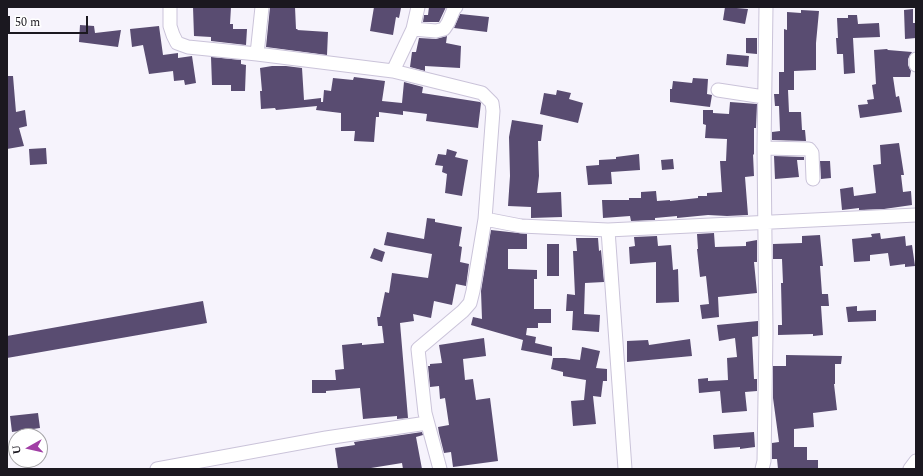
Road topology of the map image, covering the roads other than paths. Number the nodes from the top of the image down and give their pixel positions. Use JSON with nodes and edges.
{"nodes":[{"id":1,"x":170,"y":7,"type":"edge"},
{"id":2,"x":262,"y":7,"type":"edge"},
{"id":3,"x":418,"y":7,"type":"edge"},
{"id":4,"x":456,"y":7,"type":"edge"},
{"id":5,"x":766,"y":7,"type":"edge"},
{"id":6,"x":413,"y":29,"type":"junction"},
{"id":7,"x":256,"y":54,"type":"junction"},
{"id":8,"x":916,"y":59,"type":"edge"},
{"id":9,"x":916,"y":65,"type":"edge"},
{"id":10,"x":393,"y":71,"type":"junction"},
{"id":11,"x":718,"y":90,"type":"dead end"},
{"id":12,"x":764,"y":97,"type":"junction"},
{"id":13,"x":764,"y":148,"type":"junction"},
{"id":14,"x":813,"y":179,"type":"dead end"},
{"id":15,"x":916,"y":215,"type":"edge"},
{"id":16,"x":485,"y":219,"type":"junction"},
{"id":17,"x":764,"y":223,"type":"junction"},
{"id":18,"x":608,"y":230,"type":"junction"},
{"id":19,"x":427,"y":423,"type":"junction"},
{"id":20,"x":916,"y":461,"type":"edge"},
{"id":21,"x":157,"y":469,"type":"edge"},
{"id":22,"x":440,"y":469,"type":"edge"},
{"id":23,"x":625,"y":469,"type":"edge"},
{"id":24,"x":762,"y":469,"type":"edge"},
{"id":25,"x":910,"y":469,"type":"edge"}],
"edges":[{"from":1,"to":7,"type":"street"},
{"from":2,"to":7,"type":"street"},
{"from":3,"to":6,"type":"street"},
{"from":4,"to":6,"type":"street"},
{"from":5,"to":12,"type":"street"},
{"from":6,"to":10,"type":"street"},
{"from":7,"to":10,"type":"street"},
{"from":8,"to":9,"type":"street"},
{"from":10,"to":16,"type":"street"},
{"from":11,"to":12,"type":"street"},
{"from":12,"to":13,"type":"street"},
{"from":13,"to":14,"type":"street"},
{"from":13,"to":17,"type":"street"},
{"from":15,"to":17,"type":"street"},
{"from":16,"to":18,"type":"street"},
{"from":16,"to":19,"type":"street"},
{"from":17,"to":18,"type":"street"},
{"from":17,"to":24,"type":"street"},
{"from":18,"to":23,"type":"street"},
{"from":19,"to":21,"type":"street"},
{"from":19,"to":22,"type":"street"},
{"from":20,"to":25,"type":"street"}]}
